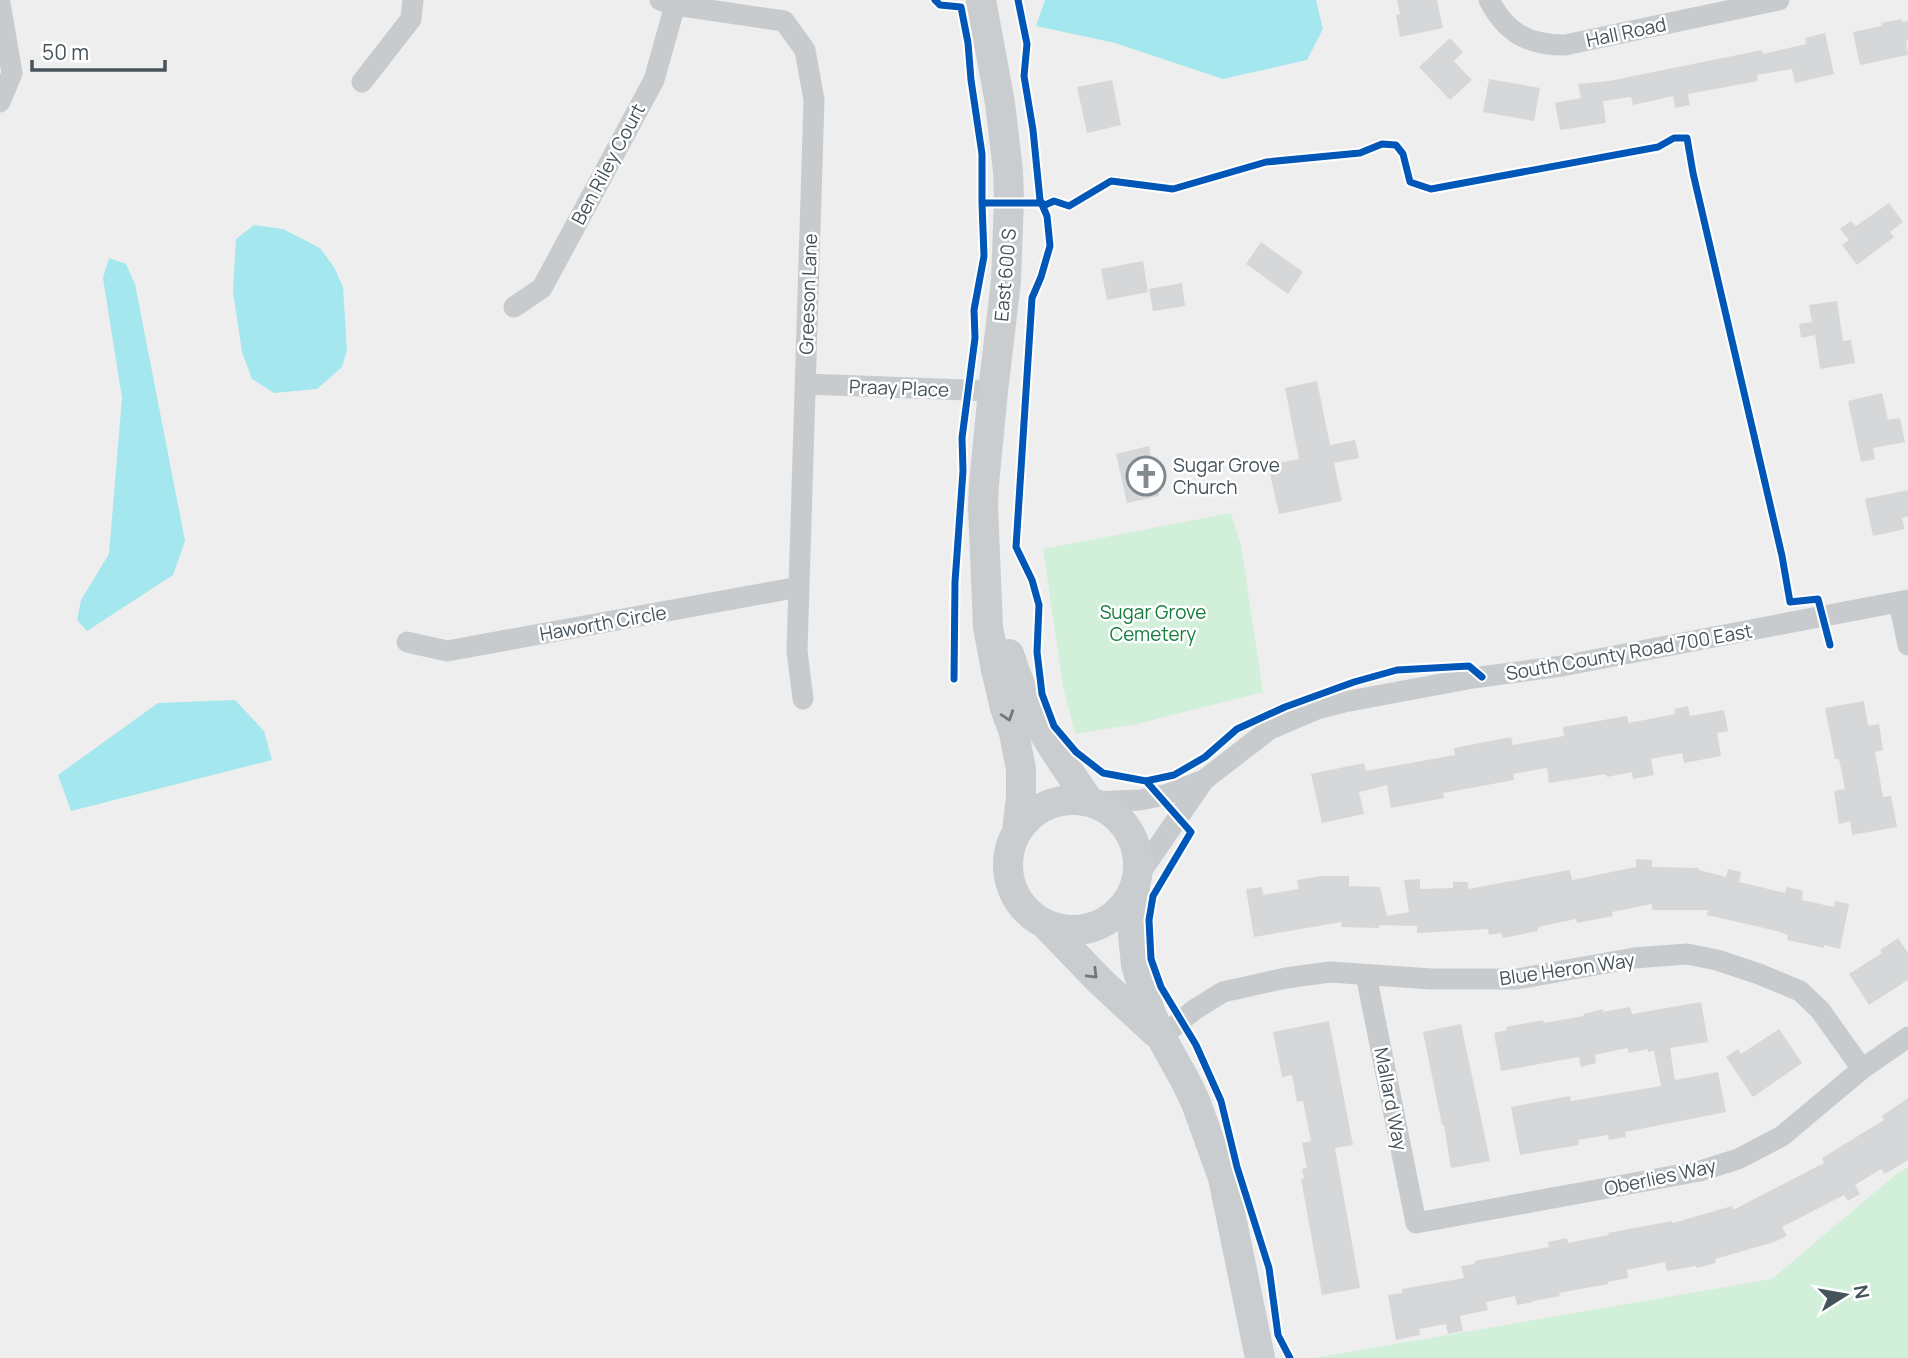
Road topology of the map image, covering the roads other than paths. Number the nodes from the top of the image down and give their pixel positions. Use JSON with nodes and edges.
{"nodes":[{"id":1,"x":413,"y":0,"type":"edge"},
{"id":2,"x":981,"y":0,"type":"edge"},
{"id":3,"x":1489,"y":0,"type":"edge"},
{"id":4,"x":1765,"y":1,"type":"edge"},
{"id":5,"x":667,"y":2,"type":"edge"},
{"id":6,"x":0,"y":3,"type":"edge"},
{"id":7,"x":362,"y":82,"type":"dead end"},
{"id":8,"x":0,"y":102,"type":"edge"},
{"id":9,"x":514,"y":307,"type":"dead end"},
{"id":10,"x":806,"y":384,"type":"junction"},
{"id":11,"x":993,"y":391,"type":"junction"},
{"id":12,"x":985,"y":552,"type":"junction"},
{"id":13,"x":799,"y":587,"type":"junction"},
{"id":14,"x":1904,"y":601,"type":"edge"},
{"id":15,"x":407,"y":642,"type":"dead end"},
{"id":16,"x":1908,"y":645,"type":"edge"},
{"id":17,"x":803,"y":699,"type":"dead end"},
{"id":18,"x":1204,"y":780,"type":"junction"},
{"id":19,"x":1091,"y":802,"type":"junction"},
{"id":20,"x":1017,"y":831,"type":"junction"},
{"id":21,"x":1136,"y":881,"type":"junction"},
{"id":22,"x":1046,"y":925,"type":"junction"},
{"id":23,"x":1366,"y":975,"type":"junction"},
{"id":24,"x":1161,"y":1037,"type":"junction"},
{"id":25,"x":1908,"y":1037,"type":"edge"},
{"id":26,"x":1862,"y":1069,"type":"junction"},
{"id":27,"x":1416,"y":1223,"type":"joint"},
{"id":28,"x":1260,"y":1358,"type":"edge"}],
"edges":[{"from":1,"to":7,"type":"street"},
{"from":2,"to":11,"type":"street","name":"East 600 S"},
{"from":3,"to":4,"type":"street","name":"Hall Road"},
{"from":5,"to":9,"type":"street","name":"Ben Riley Court"},
{"from":5,"to":10,"type":"street","name":"Greeson Lane"},
{"from":6,"to":8,"type":"street"},
{"from":10,"to":11,"type":"street","name":"Praay Place"},
{"from":10,"to":13,"type":"street","name":"Greeson Lane"},
{"from":11,"to":12,"type":"street","name":"East 600 S"},
{"from":12,"to":19,"type":"street"},
{"from":12,"to":20,"type":"street","one_way":true},
{"from":13,"to":15,"type":"street","name":"Haworth Circle"},
{"from":13,"to":17,"type":"street","name":"Greeson Lane"},
{"from":14,"to":16,"type":"street"},
{"from":14,"to":18,"type":"street","name":"South County Road 700 East"},
{"from":18,"to":19,"type":"street","name":"South County Road 700 East"},
{"from":18,"to":21,"type":"street","name":"South County Road 700 East"},
{"from":19,"to":20,"type":"street"},
{"from":19,"to":21,"type":"street"},
{"from":20,"to":22,"type":"street"},
{"from":21,"to":22,"type":"street"},
{"from":21,"to":24,"type":"street"},
{"from":22,"to":24,"type":"street","one_way":true},
{"from":23,"to":24,"type":"street","name":"Blue Heron Way"},
{"from":23,"to":26,"type":"street","name":"Blue Heron Way"},
{"from":23,"to":27,"type":"street","name":"Mallard Way"},
{"from":24,"to":28,"type":"street"},
{"from":25,"to":26,"type":"street","name":"Oberlies Way"},
{"from":26,"to":27,"type":"street","name":"Oberlies Way"}]}
